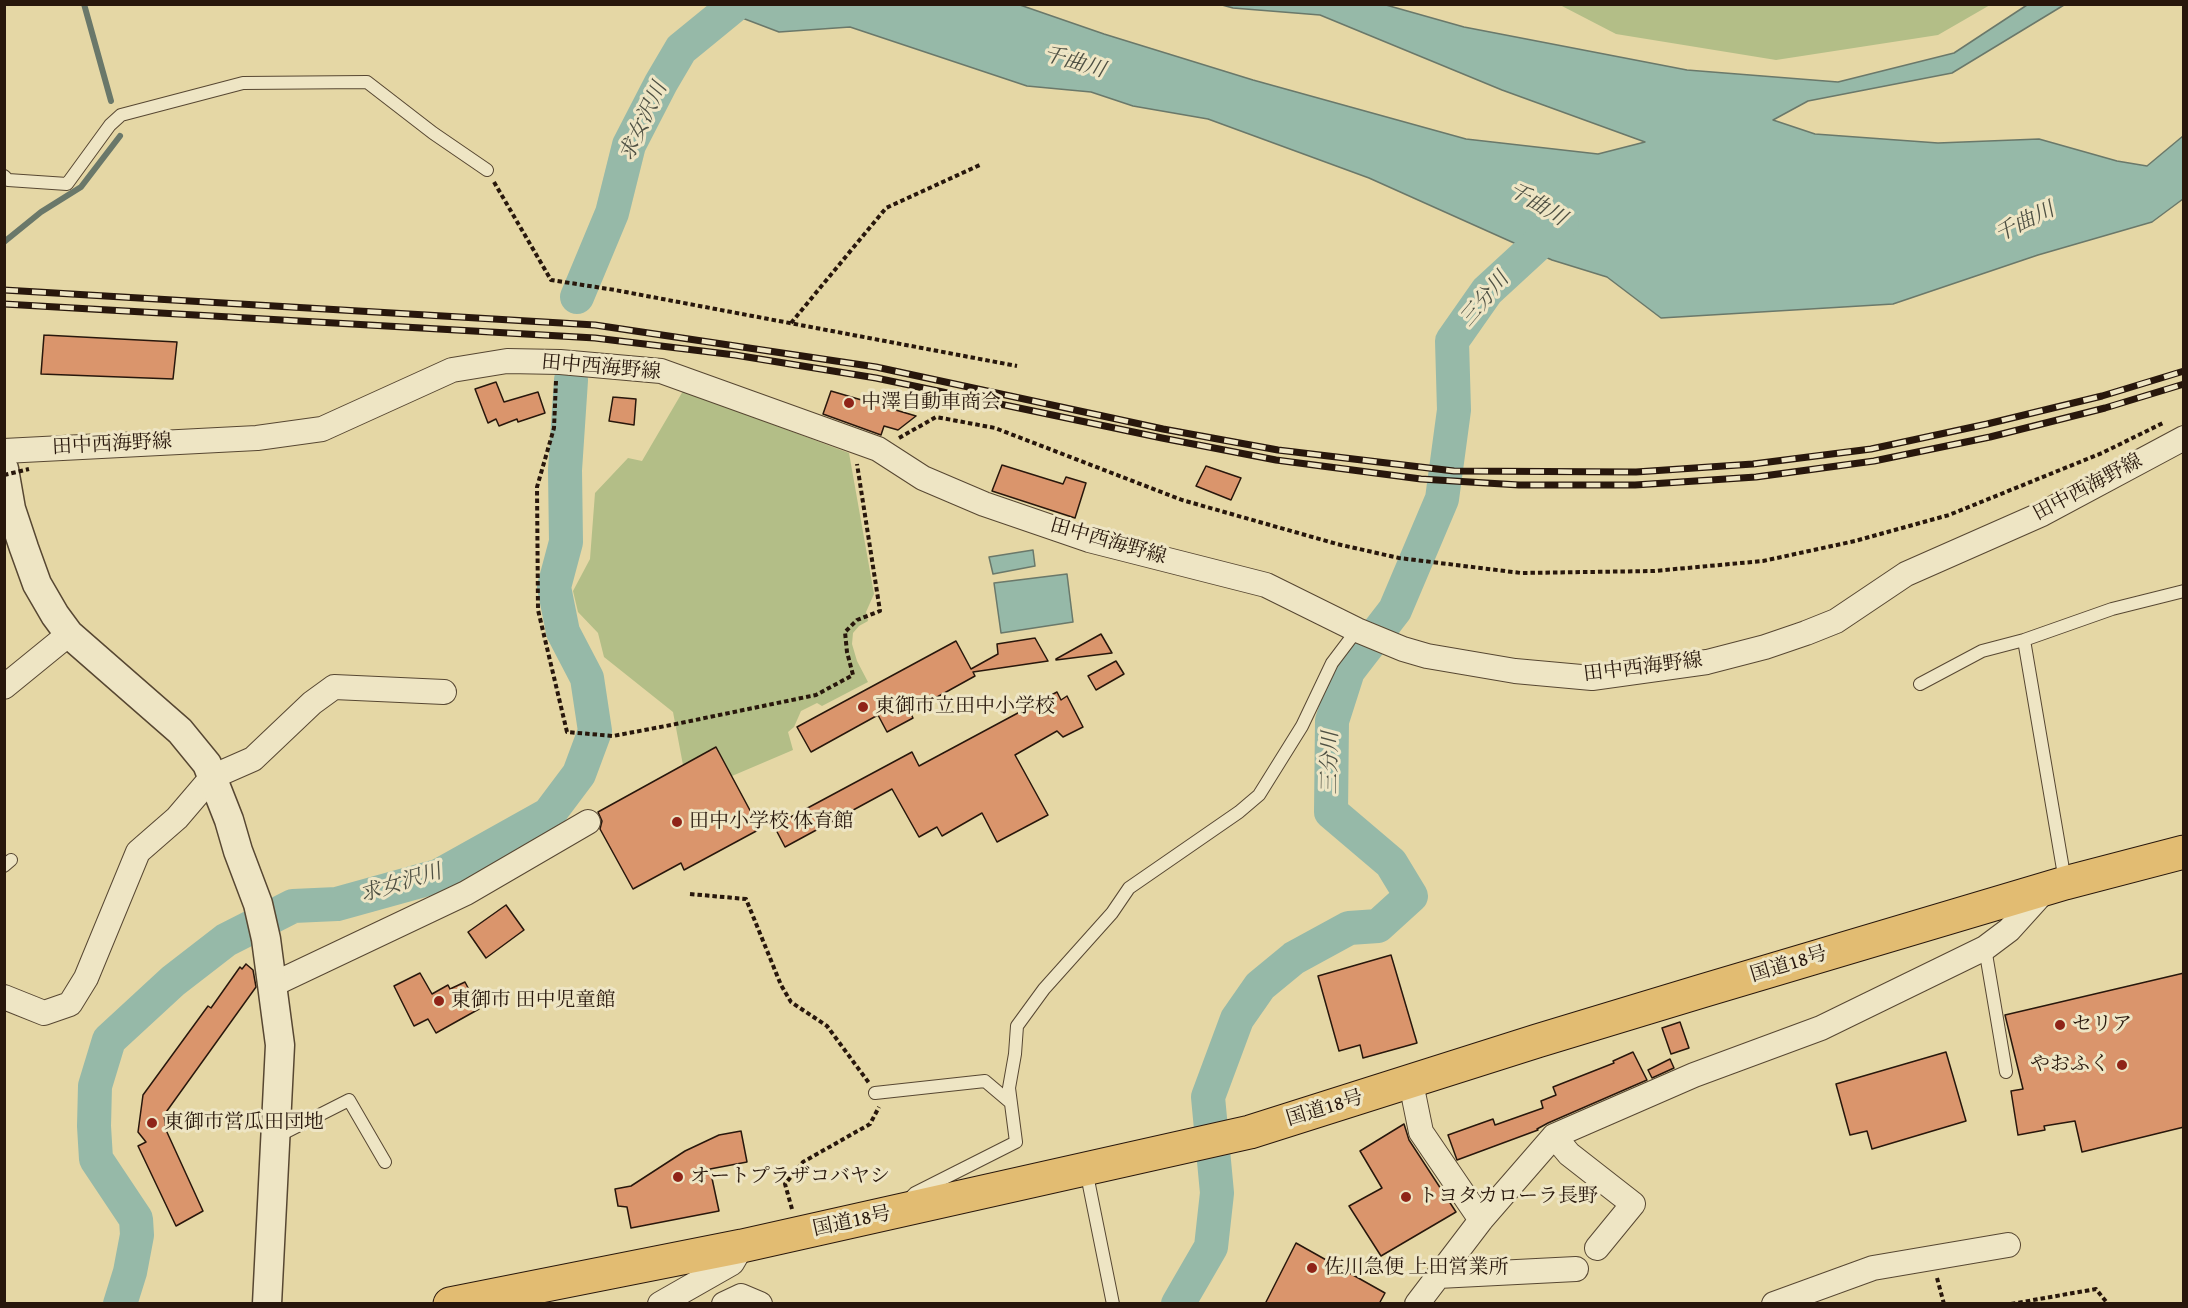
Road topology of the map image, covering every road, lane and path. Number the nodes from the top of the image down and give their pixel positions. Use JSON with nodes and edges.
{"nodes":[{"id":1,"x":982,"y":164,"type":"dead end"},
{"id":2,"x":487,"y":170,"type":"joint"},
{"id":3,"x":4,"y":176,"type":"edge"},
{"id":4,"x":791,"y":323,"type":"junction"},
{"id":5,"x":557,"y":362,"type":"junction"},
{"id":6,"x":1017,"y":366,"type":"dead end"},
{"id":7,"x":2164,"y":422,"type":"dead end"},
{"id":8,"x":2184,"y":438,"type":"edge"},
{"id":9,"x":855,"y":441,"type":"junction"},
{"id":10,"x":878,"y":449,"type":"junction"},
{"id":11,"x":4,"y":451,"type":"edge"},
{"id":12,"x":17,"y":469,"type":"edge"},
{"id":13,"x":4,"y":476,"type":"edge"},
{"id":14,"x":2184,"y":591,"type":"edge"},
{"id":15,"x":1357,"y":630,"type":"junction"},
{"id":16,"x":69,"y":634,"type":"junction"},
{"id":17,"x":2024,"y":640,"type":"junction"},
{"id":18,"x":1920,"y":684,"type":"dead end"},
{"id":19,"x":4,"y":687,"type":"edge"},
{"id":20,"x":444,"y":692,"type":"dead end"},
{"id":21,"x":212,"y":777,"type":"junction"},
{"id":22,"x":588,"y":822,"type":"dead end"},
{"id":23,"x":2184,"y":852,"type":"edge"},
{"id":24,"x":2056,"y":885,"type":"junction"},
{"id":25,"x":690,"y":894,"type":"dead end"},
{"id":26,"x":1985,"y":948,"type":"junction"},
{"id":27,"x":272,"y":985,"type":"junction"},
{"id":28,"x":4,"y":997,"type":"edge"},
{"id":29,"x":2006,"y":1072,"type":"dead end"},
{"id":30,"x":1411,"y":1083,"type":"junction"},
{"id":31,"x":875,"y":1093,"type":"junction"},
{"id":32,"x":1011,"y":1103,"type":"junction"},
{"id":33,"x":1554,"y":1136,"type":"junction"},
{"id":34,"x":275,"y":1138,"type":"junction"},
{"id":35,"x":385,"y":1162,"type":"dead end"},
{"id":36,"x":1086,"y":1169,"type":"junction"},
{"id":37,"x":897,"y":1212,"type":"junction"},
{"id":38,"x":1481,"y":1220,"type":"junction"},
{"id":39,"x":799,"y":1233,"type":"junction"},
{"id":40,"x":2008,"y":1245,"type":"dead end"},
{"id":41,"x":741,"y":1246,"type":"junction"},
{"id":42,"x":1597,"y":1248,"type":"dead end"},
{"id":43,"x":1576,"y":1269,"type":"dead end"},
{"id":44,"x":1438,"y":1276,"type":"junction"},
{"id":45,"x":698,"y":1282,"type":"junction"},
{"id":46,"x":267,"y":1304,"type":"edge"},
{"id":47,"x":450,"y":1304,"type":"edge"},
{"id":48,"x":660,"y":1304,"type":"edge"},
{"id":49,"x":710,"y":1304,"type":"edge"},
{"id":50,"x":724,"y":1304,"type":"edge"},
{"id":51,"x":759,"y":1304,"type":"edge"},
{"id":52,"x":1113,"y":1304,"type":"edge"},
{"id":53,"x":1417,"y":1304,"type":"edge"},
{"id":54,"x":1774,"y":1304,"type":"edge"},
{"id":55,"x":2011,"y":1304,"type":"edge"},
{"id":56,"x":2108,"y":1304,"type":"edge"}],
"edges":[{"from":1,"to":4,"type":"path"},
{"from":2,"to":3,"type":"lane"},
{"from":2,"to":4,"type":"path"},
{"from":4,"to":6,"type":"path"},
{"from":5,"to":9,"type":"street","name":"田中西海野線"},
{"from":5,"to":9,"type":"path"},
{"from":5,"to":11,"type":"street","name":"田中西海野線"},
{"from":7,"to":10,"type":"path"},
{"from":8,"to":15,"type":"street","name":"田中西海野線"},
{"from":9,"to":10,"type":"street","name":"田中西海野線"},
{"from":10,"to":15,"type":"street","name":"田中西海野線"},
{"from":12,"to":13,"type":"path","bridge":true},
{"from":12,"to":16,"type":"street"},
{"from":14,"to":17,"type":"lane"},
{"from":15,"to":32,"type":"lane"},
{"from":16,"to":19,"type":"street"},
{"from":16,"to":21,"type":"street"},
{"from":17,"to":18,"type":"lane"},
{"from":17,"to":24,"type":"lane"},
{"from":20,"to":21,"type":"street"},
{"from":21,"to":27,"type":"street"},
{"from":21,"to":28,"type":"street"},
{"from":22,"to":27,"type":"street"},
{"from":23,"to":24,"type":"highway","name":"国道18号"},
{"from":24,"to":26,"type":"street"},
{"from":24,"to":30,"type":"highway","name":"国道18号"},
{"from":25,"to":31,"type":"path"},
{"from":26,"to":29,"type":"lane"},
{"from":26,"to":33,"type":"street"},
{"from":27,"to":34,"type":"street"},
{"from":30,"to":36,"type":"highway","name":"国道18号"},
{"from":30,"to":38,"type":"street"},
{"from":31,"to":32,"type":"lane"},
{"from":31,"to":39,"type":"path"},
{"from":32,"to":37,"type":"lane"},
{"from":33,"to":38,"type":"street"},
{"from":33,"to":42,"type":"street"},
{"from":34,"to":35,"type":"lane"},
{"from":34,"to":46,"type":"street"},
{"from":36,"to":37,"type":"highway","name":"国道18号"},
{"from":36,"to":52,"type":"lane"},
{"from":37,"to":39,"type":"highway","name":"国道18号"},
{"from":38,"to":44,"type":"street"},
{"from":39,"to":41,"type":"highway","name":"国道18号"},
{"from":40,"to":54,"type":"street"},
{"from":41,"to":45,"type":"street"},
{"from":41,"to":47,"type":"highway","name":"国道18号"},
{"from":43,"to":44,"type":"street"},
{"from":44,"to":53,"type":"street"},
{"from":45,"to":48,"type":"street"},
{"from":45,"to":49,"type":"street"},
{"from":50,"to":51,"type":"street"},
{"from":55,"to":56,"type":"path"}]}
